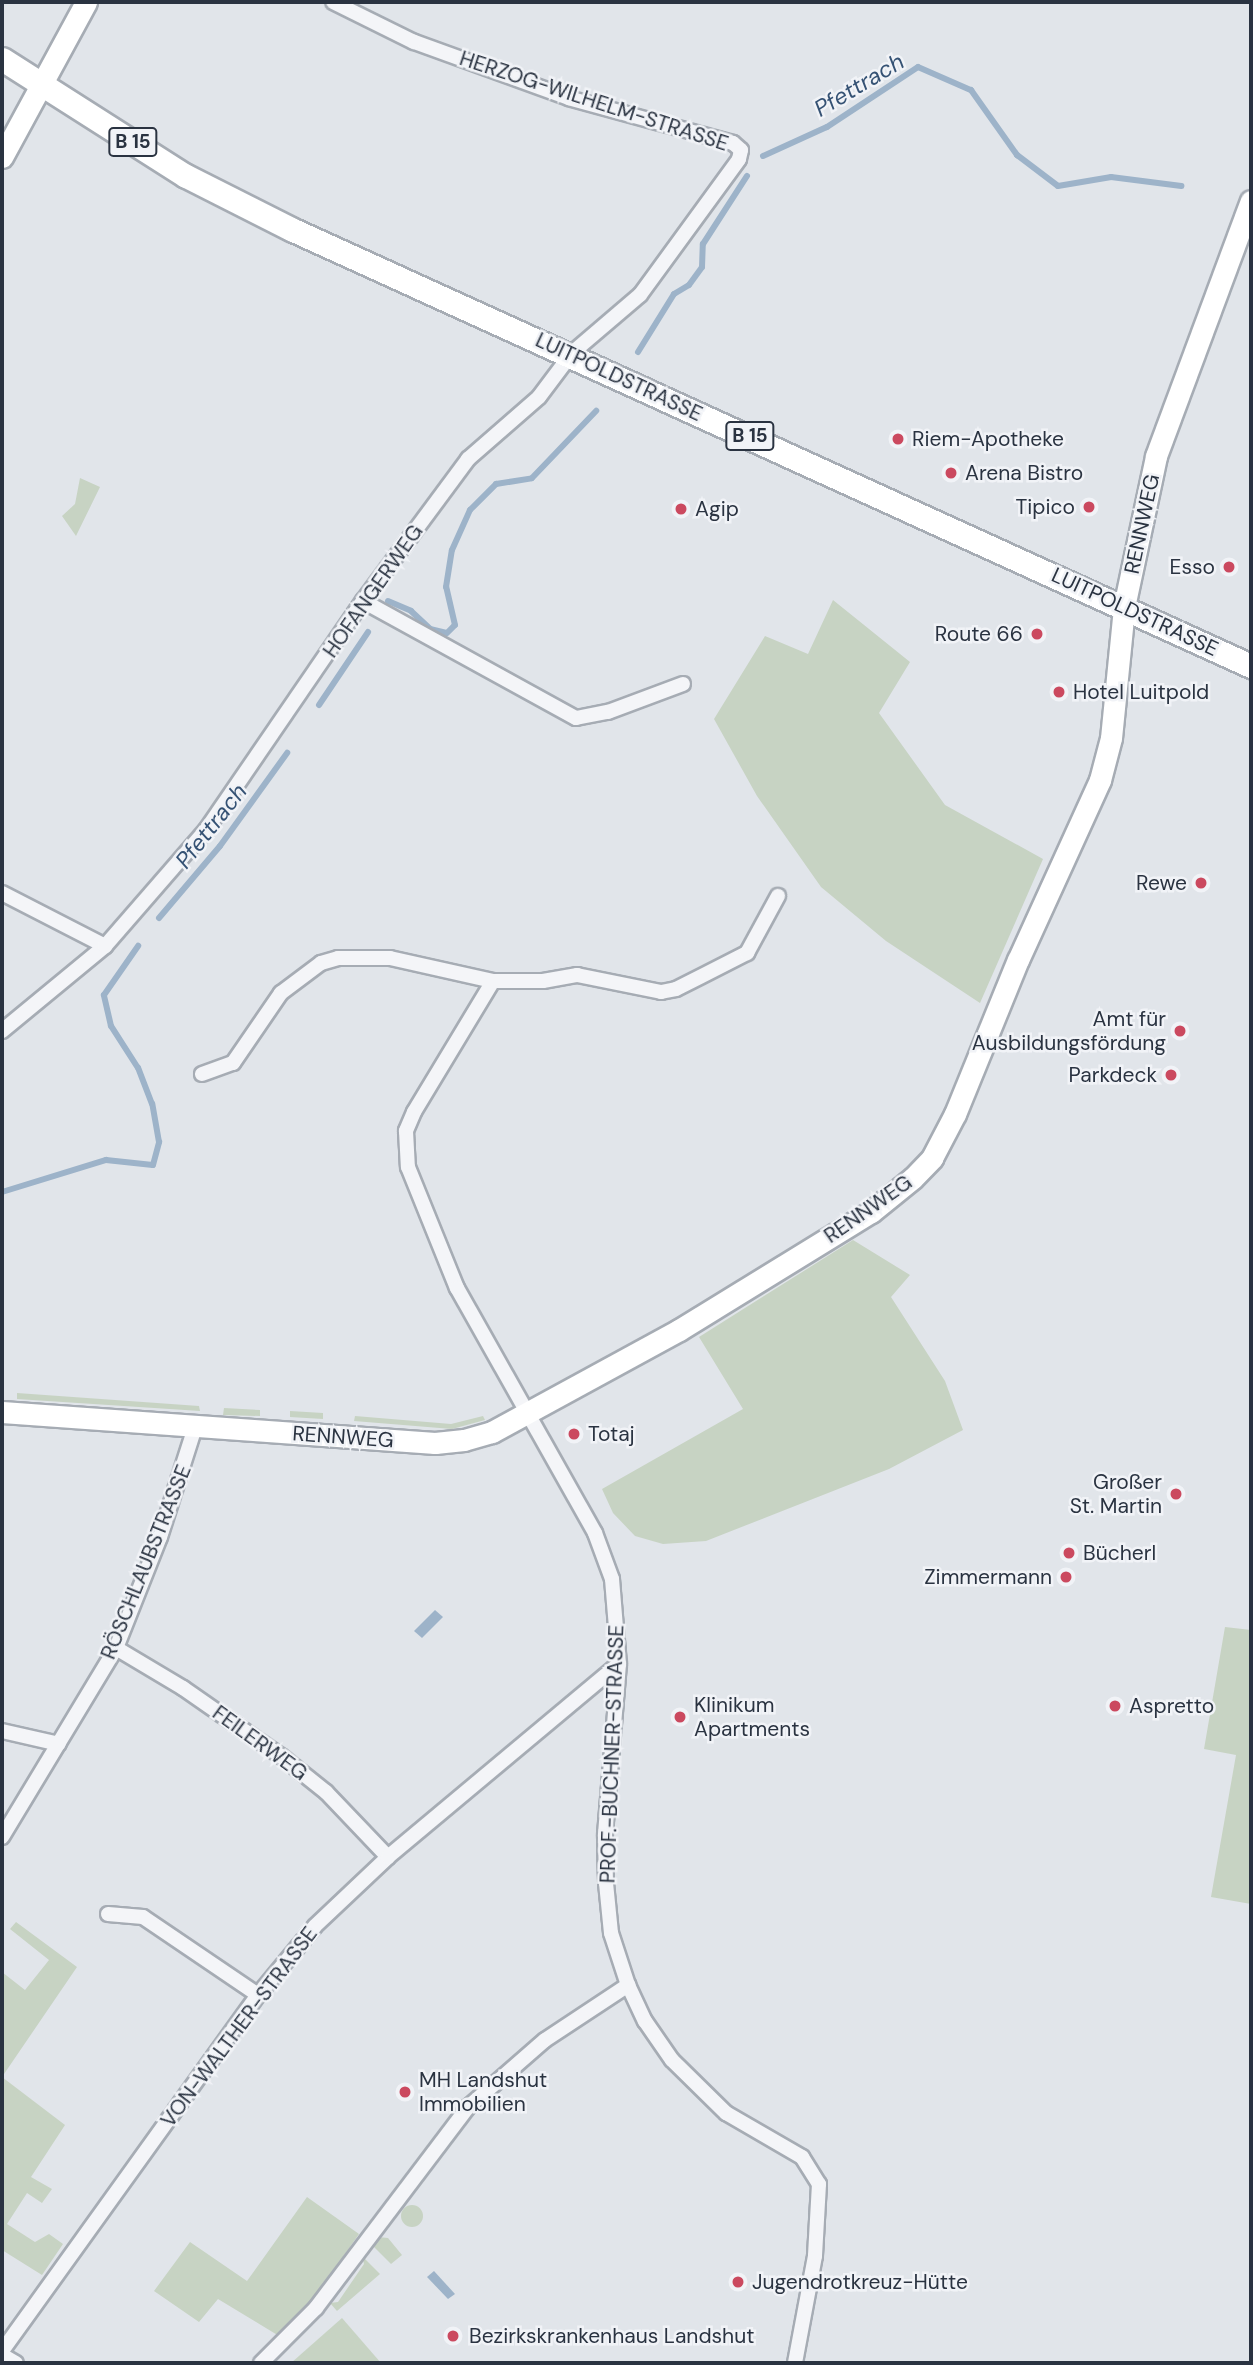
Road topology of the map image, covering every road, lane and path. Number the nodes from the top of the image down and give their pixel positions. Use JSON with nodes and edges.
{"nodes":[{"id":1,"x":86,"y":2,"type":"edge"},
{"id":2,"x":333,"y":2,"type":"edge"},
{"id":3,"x":2,"y":59,"type":"edge"},
{"id":4,"x":41,"y":83,"type":"junction"},
{"id":5,"x":741,"y":150,"type":"joint"},
{"id":6,"x":2,"y":157,"type":"edge"},
{"id":7,"x":1251,"y":201,"type":"edge"},
{"id":8,"x":572,"y":354,"type":"junction"},
{"id":9,"x":363,"y":601,"type":"junction"},
{"id":10,"x":1124,"y":607,"type":"junction"},
{"id":11,"x":1251,"y":666,"type":"edge"},
{"id":12,"x":683,"y":684,"type":"dead end"},
{"id":13,"x":2,"y":893,"type":"edge"},
{"id":14,"x":779,"y":896,"type":"dead end"},
{"id":15,"x":105,"y":946,"type":"junction"},
{"id":16,"x":493,"y":981,"type":"junction"},
{"id":17,"x":2,"y":1031,"type":"edge"},
{"id":18,"x":202,"y":1074,"type":"dead end"},
{"id":19,"x":2,"y":1412,"type":"edge"},
{"id":20,"x":528,"y":1413,"type":"junction"},
{"id":21,"x":195,"y":1427,"type":"junction"},
{"id":22,"x":116,"y":1648,"type":"junction"},
{"id":23,"x":619,"y":1664,"type":"junction"},
{"id":24,"x":2,"y":1731,"type":"edge"},
{"id":25,"x":59,"y":1744,"type":"junction"},
{"id":26,"x":2,"y":1838,"type":"edge"},
{"id":27,"x":388,"y":1857,"type":"junction"},
{"id":28,"x":108,"y":1914,"type":"dead end"},
{"id":29,"x":628,"y":1985,"type":"junction"},
{"id":30,"x":258,"y":1995,"type":"junction"},
{"id":31,"x":2,"y":2353,"type":"edge"},
{"id":32,"x":16,"y":2363,"type":"edge"},
{"id":33,"x":261,"y":2363,"type":"edge"},
{"id":34,"x":795,"y":2363,"type":"edge"}],
"edges":[{"from":1,"to":4,"type":"main road"},
{"from":2,"to":5,"type":"street","name":"HERZOG-WILHELM-STRASSE"},
{"from":3,"to":4,"type":"main road","name":"LUITPOLDSTRASSE","number":"B 15"},
{"from":4,"to":6,"type":"main road"},
{"from":4,"to":8,"type":"main road","name":"LUITPOLDSTRASSE","number":"B 15"},
{"from":5,"to":8,"type":"street","name":"HOFANGERWEG"},
{"from":7,"to":10,"type":"main road","name":"RENNWEG"},
{"from":8,"to":9,"type":"street","name":"HOFANGERWEG"},
{"from":8,"to":10,"type":"main road","name":"LUITPOLDSTRASSE","number":"B 15"},
{"from":9,"to":12,"type":"street"},
{"from":9,"to":15,"type":"street","name":"HOFANGERWEG"},
{"from":10,"to":11,"type":"main road","name":"LUITPOLDSTRASSE","number":"B 15"},
{"from":10,"to":20,"type":"main road","name":"RENNWEG"},
{"from":13,"to":15,"type":"street"},
{"from":14,"to":16,"type":"street"},
{"from":15,"to":17,"type":"street","name":"HOFANGERWEG"},
{"from":16,"to":18,"type":"street"},
{"from":16,"to":20,"type":"street","name":"PROF.-BUCHNER-STRASSE"},
{"from":19,"to":21,"type":"main road","name":"RENNWEG"},
{"from":20,"to":21,"type":"main road","name":"RENNWEG"},
{"from":20,"to":23,"type":"street","name":"PROF.-BUCHNER-STRASSE"},
{"from":21,"to":22,"type":"street","name":"RÖSCHLAUBSTRASSE"},
{"from":22,"to":25,"type":"street","name":"RÖSCHLAUBSTRASSE"},
{"from":22,"to":27,"type":"street","name":"FEILERWEG"},
{"from":23,"to":27,"type":"street","name":"VON-WALTHER-STRASSE"},
{"from":23,"to":29,"type":"street","name":"PROF.-BUCHNER-STRASSE"},
{"from":24,"to":25,"type":"street"},
{"from":25,"to":26,"type":"street","name":"RÖSCHLAUBSTRASSE"},
{"from":27,"to":30,"type":"street","name":"VON-WALTHER-STRASSE"},
{"from":28,"to":30,"type":"street"},
{"from":29,"to":33,"type":"street"},
{"from":29,"to":34,"type":"street","name":"PROF.-BUCHNER-STRASSE"},
{"from":30,"to":31,"type":"street","name":"VON-WALTHER-STRASSE"},
{"from":31,"to":32,"type":"street"}]}
